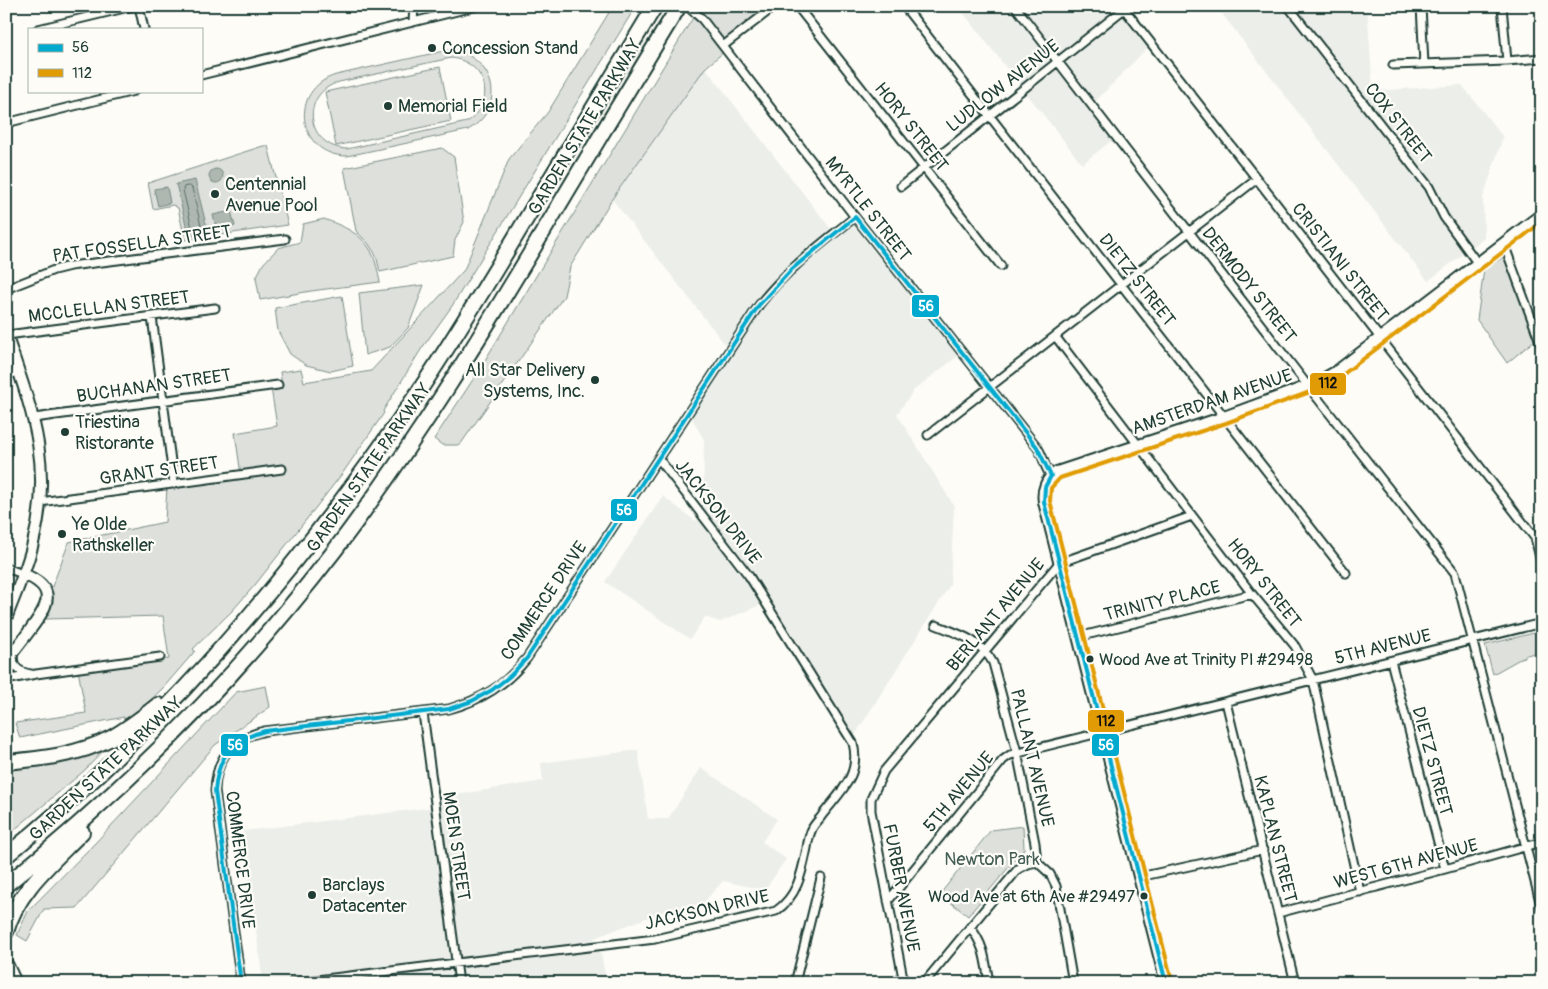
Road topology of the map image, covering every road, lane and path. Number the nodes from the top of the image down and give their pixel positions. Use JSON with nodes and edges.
{"nodes":[{"id":1,"x":132,"y":6,"type":"edge"},
{"id":2,"x":138,"y":6,"type":"edge"},
{"id":3,"x":414,"y":6,"type":"edge"},
{"id":4,"x":478,"y":6,"type":"edge"},
{"id":5,"x":655,"y":6,"type":"edge"},
{"id":6,"x":775,"y":6,"type":"edge"},
{"id":7,"x":798,"y":6,"type":"edge"},
{"id":8,"x":904,"y":6,"type":"edge"},
{"id":9,"x":1015,"y":6,"type":"edge"},
{"id":10,"x":1288,"y":6,"type":"edge"},
{"id":11,"x":1421,"y":6,"type":"edge"},
{"id":12,"x":1502,"y":6,"type":"edge"},
{"id":13,"x":681,"y":8,"type":"edge"},
{"id":14,"x":1123,"y":8,"type":"edge"},
{"id":15,"x":413,"y":22,"type":"junction"},
{"id":16,"x":42,"y":28,"type":"edge"},
{"id":17,"x":144,"y":28,"type":"edge"},
{"id":18,"x":722,"y":46,"type":"junction"},
{"id":19,"x":1542,"y":58,"type":"edge"},
{"id":20,"x":1507,"y":61,"type":"junction"},
{"id":21,"x":1058,"y":62,"type":"junction"},
{"id":22,"x":1424,"y":64,"type":"junction"},
{"id":23,"x":1393,"y":65,"type":"dead end"},
{"id":24,"x":202,"y":75,"type":"edge"},
{"id":25,"x":130,"y":92,"type":"edge"},
{"id":26,"x":989,"y":116,"type":"junction"},
{"id":27,"x":6,"y":123,"type":"edge"},
{"id":28,"x":924,"y":167,"type":"junction"},
{"id":29,"x":1257,"y":179,"type":"junction"},
{"id":30,"x":900,"y":186,"type":"dead end"},
{"id":31,"x":1542,"y":214,"type":"edge"},
{"id":32,"x":855,"y":217,"type":"junction"},
{"id":33,"x":1189,"y":232,"type":"junction"},
{"id":34,"x":285,"y":239,"type":"dead end"},
{"id":35,"x":1504,"y":244,"type":"junction"},
{"id":36,"x":1478,"y":264,"type":"junction"},
{"id":37,"x":1001,"y":266,"type":"dead end"},
{"id":38,"x":1121,"y":285,"type":"junction"},
{"id":39,"x":6,"y":289,"type":"edge"},
{"id":40,"x":215,"y":308,"type":"dead end"},
{"id":41,"x":152,"y":317,"type":"junction"},
{"id":42,"x":6,"y":334,"type":"edge"},
{"id":43,"x":1055,"y":336,"type":"junction"},
{"id":44,"x":1380,"y":338,"type":"junction"},
{"id":45,"x":1542,"y":347,"type":"edge"},
{"id":46,"x":19,"y":372,"type":"junction"},
{"id":47,"x":6,"y":375,"type":"edge"},
{"id":48,"x":278,"y":385,"type":"dead end"},
{"id":49,"x":1308,"y":386,"type":"junction"},
{"id":50,"x":989,"y":388,"type":"junction"},
{"id":51,"x":163,"y":399,"type":"junction"},
{"id":52,"x":1224,"y":417,"type":"junction"},
{"id":53,"x":34,"y":418,"type":"junction"},
{"id":54,"x":928,"y":435,"type":"dead end"},
{"id":55,"x":1138,"y":445,"type":"junction"},
{"id":56,"x":659,"y":459,"type":"junction"},
{"id":57,"x":282,"y":469,"type":"dead end"},
{"id":58,"x":1051,"y":476,"type":"junction"},
{"id":59,"x":174,"y":484,"type":"junction"},
{"id":60,"x":40,"y":502,"type":"junction"},
{"id":61,"x":1192,"y":516,"type":"junction"},
{"id":62,"x":1060,"y":563,"type":"junction"},
{"id":63,"x":1542,"y":565,"type":"edge"},
{"id":64,"x":6,"y":568,"type":"edge"},
{"id":65,"x":1346,"y":573,"type":"dead end"},
{"id":66,"x":23,"y":574,"type":"junction"},
{"id":67,"x":1252,"y":594,"type":"junction"},
{"id":68,"x":6,"y":619,"type":"edge"},
{"id":69,"x":1542,"y":623,"type":"edge"},
{"id":70,"x":936,"y":625,"type":"dead end"},
{"id":71,"x":1078,"y":637,"type":"junction"},
{"id":72,"x":1473,"y":640,"type":"junction"},
{"id":73,"x":222,"y":648,"type":"junction"},
{"id":74,"x":984,"y":650,"type":"junction"},
{"id":75,"x":14,"y":651,"type":"junction"},
{"id":76,"x":160,"y":657,"type":"dead end"},
{"id":77,"x":6,"y":661,"type":"edge"},
{"id":78,"x":1391,"y":661,"type":"junction"},
{"id":79,"x":36,"y":674,"type":"junction"},
{"id":80,"x":6,"y":680,"type":"edge"},
{"id":81,"x":1313,"y":680,"type":"junction"},
{"id":82,"x":1226,"y":702,"type":"junction"},
{"id":83,"x":423,"y":713,"type":"junction"},
{"id":84,"x":1102,"y":732,"type":"junction"},
{"id":85,"x":170,"y":738,"type":"junction"},
{"id":86,"x":1018,"y":752,"type":"junction"},
{"id":87,"x":6,"y":762,"type":"edge"},
{"id":88,"x":871,"y":799,"type":"joint"},
{"id":89,"x":1542,"y":842,"type":"edge"},
{"id":90,"x":1526,"y":846,"type":"junction"},
{"id":91,"x":1263,"y":850,"type":"junction"},
{"id":92,"x":6,"y":856,"type":"edge"},
{"id":93,"x":1037,"y":862,"type":"junction"},
{"id":94,"x":1445,"y":869,"type":"junction"},
{"id":95,"x":1139,"y":877,"type":"junction"},
{"id":96,"x":821,"y":878,"type":"dead end"},
{"id":97,"x":6,"y":884,"type":"edge"},
{"id":98,"x":32,"y":885,"type":"junction"},
{"id":99,"x":1360,"y":892,"type":"junction"},
{"id":100,"x":888,"y":901,"type":"junction"},
{"id":101,"x":1542,"y":909,"type":"edge"},
{"id":102,"x":1278,"y":913,"type":"junction"},
{"id":103,"x":6,"y":914,"type":"edge"},
{"id":104,"x":970,"y":927,"type":"junction"},
{"id":105,"x":6,"y":932,"type":"edge"},
{"id":106,"x":457,"y":964,"type":"junction"},
{"id":107,"x":6,"y":966,"type":"edge"},
{"id":108,"x":14,"y":983,"type":"edge"},
{"id":109,"x":241,"y":983,"type":"edge"},
{"id":110,"x":292,"y":983,"type":"edge"},
{"id":111,"x":459,"y":983,"type":"edge"},
{"id":112,"x":795,"y":983,"type":"edge"},
{"id":113,"x":904,"y":983,"type":"edge"},
{"id":114,"x":924,"y":983,"type":"edge"},
{"id":115,"x":990,"y":983,"type":"edge"},
{"id":116,"x":1074,"y":983,"type":"edge"},
{"id":117,"x":1166,"y":983,"type":"edge"},
{"id":118,"x":1295,"y":983,"type":"edge"}],
"edges":[{"from":1,"to":16,"type":"street"},
{"from":2,"to":17,"type":"street"},
{"from":3,"to":15,"type":"street"},
{"from":4,"to":15,"type":"street"},
{"from":5,"to":73,"type":"highway","name":"GARDEN STATE PARKWAY"},
{"from":6,"to":18,"type":"street"},
{"from":7,"to":28,"type":"street","name":"HORY STREET"},
{"from":8,"to":26,"type":"street","name":"DIETZ STREET"},
{"from":9,"to":21,"type":"street","name":"DERMODY STREET"},
{"from":10,"to":36,"type":"street","name":"COX STREET"},
{"from":11,"to":22,"type":"street"},
{"from":12,"to":20,"type":"street"},
{"from":13,"to":18,"type":"street","name":"MYRTLE STREET"},
{"from":13,"to":85,"type":"highway","name":"GARDEN STATE PARKWAY"},
{"from":14,"to":21,"type":"street","name":"LUDLOW AVENUE"},
{"from":14,"to":29,"type":"street","name":"CRISTIANI STREET"},
{"from":15,"to":24,"type":"street"},
{"from":18,"to":32,"type":"street","name":"MYRTLE STREET"},
{"from":19,"to":20,"type":"street"},
{"from":20,"to":22,"type":"street"},
{"from":21,"to":26,"type":"street","name":"LUDLOW AVENUE"},
{"from":21,"to":33,"type":"street","name":"DERMODY STREET"},
{"from":22,"to":23,"type":"street"},
{"from":25,"to":27,"type":"street"},
{"from":26,"to":28,"type":"street","name":"LUDLOW AVENUE"},
{"from":26,"to":38,"type":"street","name":"DIETZ STREET"},
{"from":28,"to":30,"type":"street","name":"LUDLOW AVENUE"},
{"from":28,"to":37,"type":"street","name":"HORY STREET"},
{"from":29,"to":33,"type":"street"},
{"from":29,"to":44,"type":"street","name":"CRISTIANI STREET"},
{"from":31,"to":35,"type":"main road","name":"AMSTERDAM AVENUE"},
{"from":32,"to":50,"type":"street","name":"MYRTLE STREET"},
{"from":32,"to":56,"type":"street","name":"COMMERCE DRIVE"},
{"from":33,"to":38,"type":"street"},
{"from":33,"to":49,"type":"street","name":"DERMODY STREET"},
{"from":34,"to":39,"type":"street","name":"PAT FOSSELLA STREET"},
{"from":35,"to":36,"type":"main road","name":"AMSTERDAM AVENUE"},
{"from":35,"to":45,"type":"street"},
{"from":36,"to":44,"type":"main road","name":"AMSTERDAM AVENUE"},
{"from":38,"to":43,"type":"street"},
{"from":38,"to":52,"type":"street","name":"DIETZ STREET"},
{"from":40,"to":41,"type":"street","name":"MCCLELLAN STREET"},
{"from":41,"to":42,"type":"street","name":"MCCLELLAN STREET"},
{"from":41,"to":51,"type":"street"},
{"from":42,"to":46,"type":"main road"},
{"from":43,"to":50,"type":"street"},
{"from":43,"to":55,"type":"street","name":"HORY STREET"},
{"from":44,"to":49,"type":"main road","name":"AMSTERDAM AVENUE"},
{"from":44,"to":63,"type":"street","name":"CRISTIANI STREET"},
{"from":46,"to":47,"type":"street"},
{"from":46,"to":53,"type":"main road"},
{"from":48,"to":51,"type":"street","name":"BUCHANAN STREET"},
{"from":49,"to":52,"type":"main road","name":"AMSTERDAM AVENUE"},
{"from":49,"to":72,"type":"street","name":"DERMODY STREET"},
{"from":50,"to":54,"type":"street"},
{"from":50,"to":58,"type":"street","name":"MYRTLE STREET"},
{"from":51,"to":53,"type":"street","name":"BUCHANAN STREET"},
{"from":51,"to":59,"type":"street"},
{"from":52,"to":55,"type":"main road","name":"AMSTERDAM AVENUE"},
{"from":52,"to":65,"type":"street","name":"DIETZ STREET"},
{"from":53,"to":60,"type":"main road"},
{"from":55,"to":58,"type":"main road","name":"AMSTERDAM AVENUE"},
{"from":55,"to":61,"type":"street","name":"HORY STREET"},
{"from":56,"to":83,"type":"street","name":"COMMERCE DRIVE"},
{"from":56,"to":106,"type":"street","name":"JACKSON DRIVE"},
{"from":57,"to":59,"type":"street","name":"GRANT STREET"},
{"from":58,"to":62,"type":"main road"},
{"from":59,"to":60,"type":"street","name":"GRANT STREET"},
{"from":60,"to":66,"type":"main road"},
{"from":61,"to":62,"type":"street","name":"BERLANT AVENUE"},
{"from":61,"to":67,"type":"street","name":"HORY STREET"},
{"from":62,"to":71,"type":"main road"},
{"from":62,"to":74,"type":"street","name":"BERLANT AVENUE"},
{"from":64,"to":66,"type":"street"},
{"from":66,"to":68,"type":"main road"},
{"from":66,"to":75,"type":"main road"},
{"from":67,"to":71,"type":"street","name":"TRINITY PLACE"},
{"from":67,"to":81,"type":"street","name":"HORY STREET"},
{"from":69,"to":72,"type":"street","name":"5TH AVENUE"},
{"from":70,"to":74,"type":"street","name":"PALLANT AVENUE"},
{"from":71,"to":84,"type":"main road"},
{"from":72,"to":78,"type":"street","name":"5TH AVENUE"},
{"from":72,"to":90,"type":"street","name":"DERMODY STREET"},
{"from":73,"to":87,"type":"highway"},
{"from":73,"to":92,"type":"highway","name":"GARDEN STATE PARKWAY"},
{"from":74,"to":86,"type":"street","name":"PALLANT AVENUE"},
{"from":74,"to":88,"type":"street","name":"BERLANT AVENUE"},
{"from":75,"to":77,"type":"main road"},
{"from":75,"to":79,"type":"street"},
{"from":76,"to":79,"type":"street"},
{"from":78,"to":81,"type":"street","name":"5TH AVENUE"},
{"from":78,"to":94,"type":"street","name":"DIETZ STREET"},
{"from":79,"to":80,"type":"street"},
{"from":81,"to":82,"type":"street","name":"5TH AVENUE"},
{"from":81,"to":99,"type":"street","name":"HORY STREET"},
{"from":82,"to":84,"type":"street","name":"5TH AVENUE"},
{"from":82,"to":91,"type":"street","name":"KAPLAN STREET"},
{"from":83,"to":106,"type":"street","name":"MOEN STREET"},
{"from":83,"to":109,"type":"street","name":"COMMERCE DRIVE"},
{"from":84,"to":86,"type":"street","name":"5TH AVENUE"},
{"from":84,"to":95,"type":"main road"},
{"from":85,"to":97,"type":"highway","name":"GARDEN STATE PARKWAY"},
{"from":85,"to":98,"type":"highway"},
{"from":86,"to":93,"type":"street","name":"PALLANT AVENUE"},
{"from":86,"to":100,"type":"street","name":"5TH AVENUE"},
{"from":88,"to":100,"type":"street","name":"FURBER AVENUE"},
{"from":89,"to":90,"type":"street","name":"WEST 6TH AVENUE"},
{"from":90,"to":94,"type":"street","name":"WEST 6TH AVENUE"},
{"from":90,"to":101,"type":"street","name":"DERMODY STREET"},
{"from":91,"to":95,"type":"street"},
{"from":91,"to":102,"type":"street","name":"KAPLAN STREET"},
{"from":93,"to":104,"type":"street"},
{"from":93,"to":116,"type":"street"},
{"from":94,"to":99,"type":"street","name":"WEST 6TH AVENUE"},
{"from":95,"to":117,"type":"main road"},
{"from":96,"to":112,"type":"street"},
{"from":98,"to":103,"type":"highway"},
{"from":98,"to":105,"type":"highway"},
{"from":99,"to":102,"type":"street","name":"WEST 6TH AVENUE"},
{"from":100,"to":113,"type":"street","name":"FURBER AVENUE"},
{"from":102,"to":118,"type":"street","name":"KAPLAN STREET"},
{"from":104,"to":114,"type":"street"},
{"from":104,"to":115,"type":"street"},
{"from":106,"to":110,"type":"street","name":"JACKSON DRIVE"},
{"from":106,"to":111,"type":"street","name":"MOEN STREET"},
{"from":107,"to":108,"type":"highway"}]}
